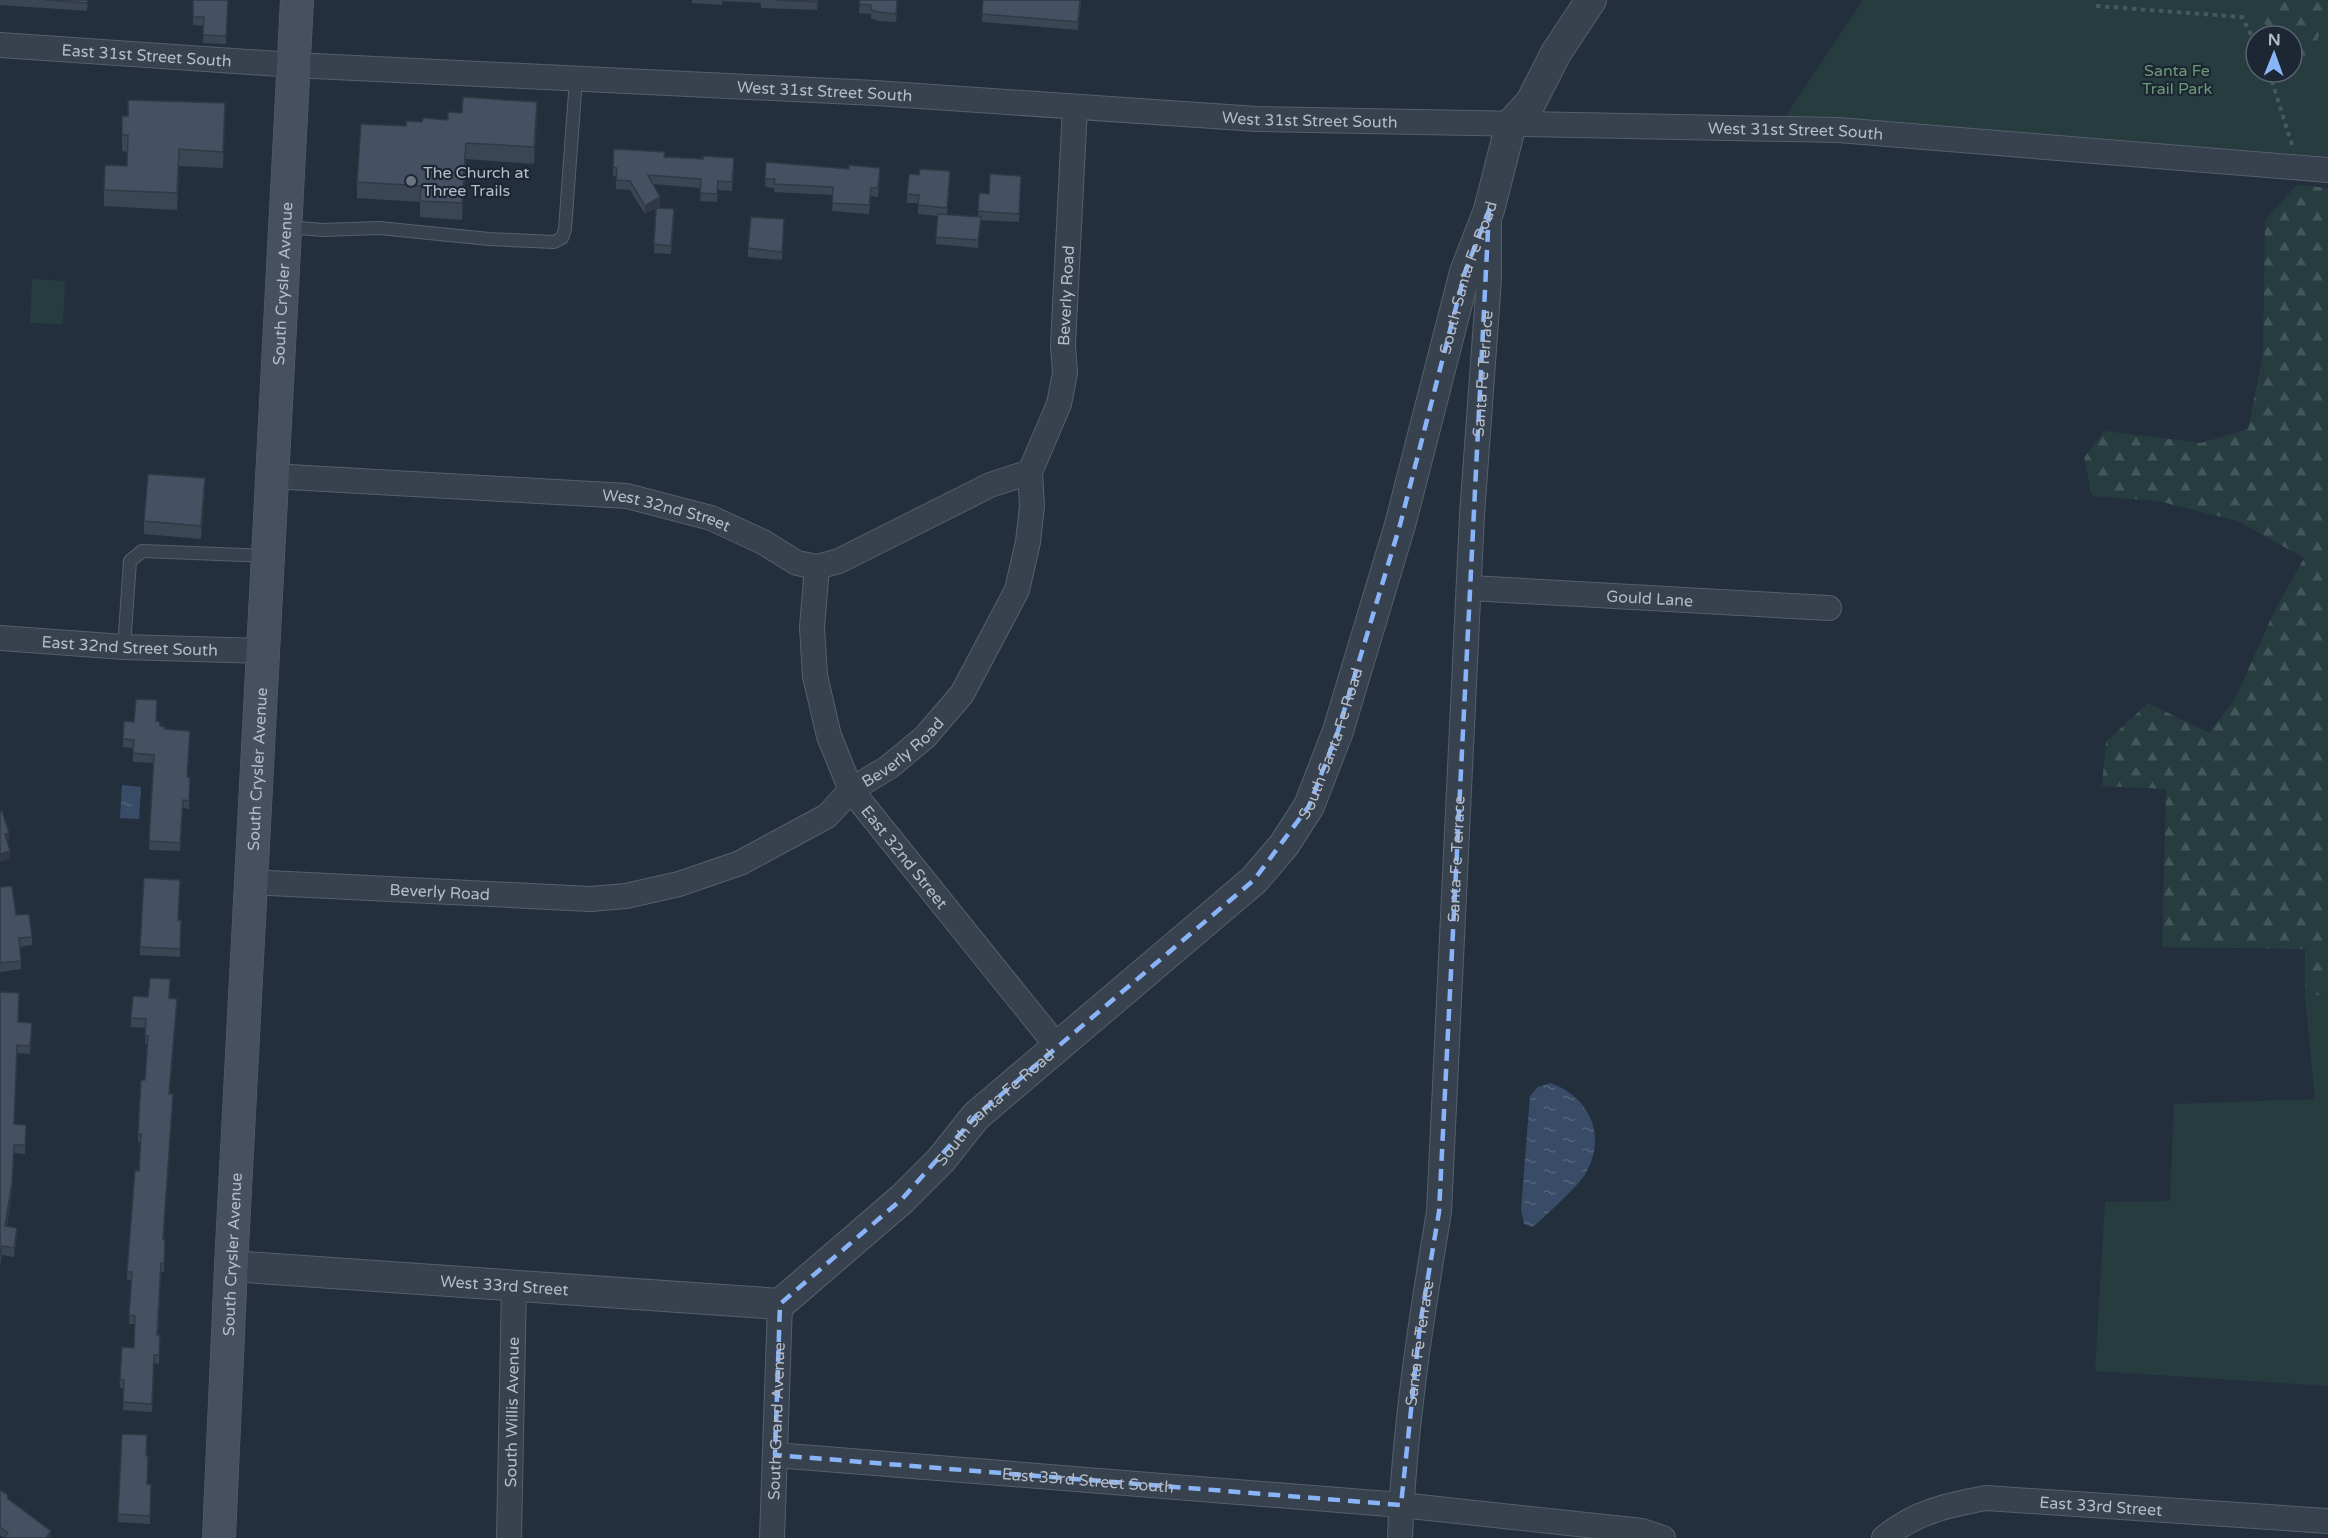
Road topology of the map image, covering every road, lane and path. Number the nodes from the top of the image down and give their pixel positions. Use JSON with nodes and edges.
{"nodes":[{"id":1,"x":297,"y":0,"type":"edge"},
{"id":2,"x":1591,"y":0,"type":"edge"},
{"id":3,"x":2096,"y":6,"type":"dead end"},
{"id":4,"x":2246,"y":24,"type":"edge"},
{"id":5,"x":0,"y":45,"type":"edge"},
{"id":6,"x":293,"y":65,"type":"junction"},
{"id":7,"x":576,"y":79,"type":"junction"},
{"id":8,"x":2273,"y":84,"type":"edge"},
{"id":9,"x":1075,"y":107,"type":"junction"},
{"id":10,"x":1510,"y":124,"type":"junction"},
{"id":11,"x":2294,"y":150,"type":"dead end"},
{"id":12,"x":2328,"y":170,"type":"edge"},
{"id":13,"x":1489,"y":210,"type":"junction"},
{"id":14,"x":285,"y":227,"type":"junction"},
{"id":15,"x":1030,"y":472,"type":"junction"},
{"id":16,"x":272,"y":476,"type":"junction"},
{"id":17,"x":267,"y":556,"type":"junction"},
{"id":18,"x":817,"y":567,"type":"junction"},
{"id":19,"x":1470,"y":588,"type":"junction"},
{"id":20,"x":1829,"y":608,"type":"dead end"},
{"id":21,"x":0,"y":638,"type":"edge"},
{"id":22,"x":124,"y":647,"type":"junction"},
{"id":23,"x":262,"y":651,"type":"junction"},
{"id":24,"x":851,"y":790,"type":"junction"},
{"id":25,"x":251,"y":882,"type":"junction"},
{"id":26,"x":1058,"y":1046,"type":"junction"},
{"id":27,"x":231,"y":1266,"type":"junction"},
{"id":28,"x":514,"y":1286,"type":"junction"},
{"id":29,"x":780,"y":1304,"type":"junction"},
{"id":30,"x":775,"y":1455,"type":"junction"},
{"id":31,"x":1401,"y":1505,"type":"junction"},
{"id":32,"x":2328,"y":1521,"type":"edge"},
{"id":33,"x":219,"y":1538,"type":"edge"},
{"id":34,"x":509,"y":1538,"type":"edge"},
{"id":35,"x":772,"y":1538,"type":"edge"},
{"id":36,"x":1400,"y":1538,"type":"edge"},
{"id":37,"x":1663,"y":1538,"type":"edge"},
{"id":38,"x":1884,"y":1538,"type":"edge"}],
"edges":[{"from":1,"to":6,"type":"main road","name":"South Crysler Avenue"},
{"from":2,"to":10,"type":"street","name":"South Santa Fe Road"},
{"from":3,"to":4,"type":"path"},
{"from":5,"to":6,"type":"street","name":"East 31st Street South"},
{"from":6,"to":7,"type":"street","name":"West 31st Street South"},
{"from":6,"to":14,"type":"main road","name":"South Crysler Avenue"},
{"from":7,"to":9,"type":"street","name":"West 31st Street South"},
{"from":7,"to":14,"type":"lane"},
{"from":8,"to":11,"type":"path"},
{"from":9,"to":10,"type":"street","name":"West 31st Street South"},
{"from":9,"to":15,"type":"street","name":"Beverly Road"},
{"from":10,"to":12,"type":"street","name":"West 31st Street South"},
{"from":10,"to":13,"type":"street","name":"South Santa Fe Road"},
{"from":13,"to":19,"type":"street","name":"Santa Fe Terrace"},
{"from":13,"to":26,"type":"street","name":"South Santa Fe Road"},
{"from":14,"to":16,"type":"main road","name":"South Crysler Avenue"},
{"from":15,"to":18,"type":"street"},
{"from":15,"to":24,"type":"street","name":"Beverly Road"},
{"from":16,"to":17,"type":"main road","name":"South Crysler Avenue"},
{"from":16,"to":18,"type":"street","name":"West 32nd Street"},
{"from":17,"to":22,"type":"lane"},
{"from":17,"to":23,"type":"main road","name":"South Crysler Avenue"},
{"from":18,"to":24,"type":"street","name":"East 32nd Street"},
{"from":19,"to":20,"type":"street","name":"Gould Lane"},
{"from":19,"to":31,"type":"street","name":"Santa Fe Terrace"},
{"from":21,"to":22,"type":"street","name":"East 32nd Street South"},
{"from":22,"to":23,"type":"street","name":"East 32nd Street South"},
{"from":23,"to":25,"type":"main road","name":"South Crysler Avenue"},
{"from":24,"to":25,"type":"street","name":"Beverly Road"},
{"from":24,"to":26,"type":"street","name":"East 32nd Street"},
{"from":25,"to":27,"type":"main road","name":"South Crysler Avenue"},
{"from":26,"to":29,"type":"street","name":"South Santa Fe Road"},
{"from":27,"to":28,"type":"street","name":"West 33rd Street"},
{"from":27,"to":33,"type":"main road","name":"South Crysler Avenue"},
{"from":28,"to":29,"type":"street","name":"West 33rd Street"},
{"from":28,"to":34,"type":"street","name":"South Willis Avenue"},
{"from":29,"to":30,"type":"street","name":"South Grand Avenue"},
{"from":30,"to":31,"type":"street","name":"East 33rd Street South"},
{"from":30,"to":35,"type":"street","name":"South Grand Avenue"},
{"from":31,"to":36,"type":"street","name":"Santa Fe Terrace"},
{"from":31,"to":37,"type":"street","name":"East 33rd Street South"},
{"from":32,"to":38,"type":"street","name":"East 33rd Street"}]}
